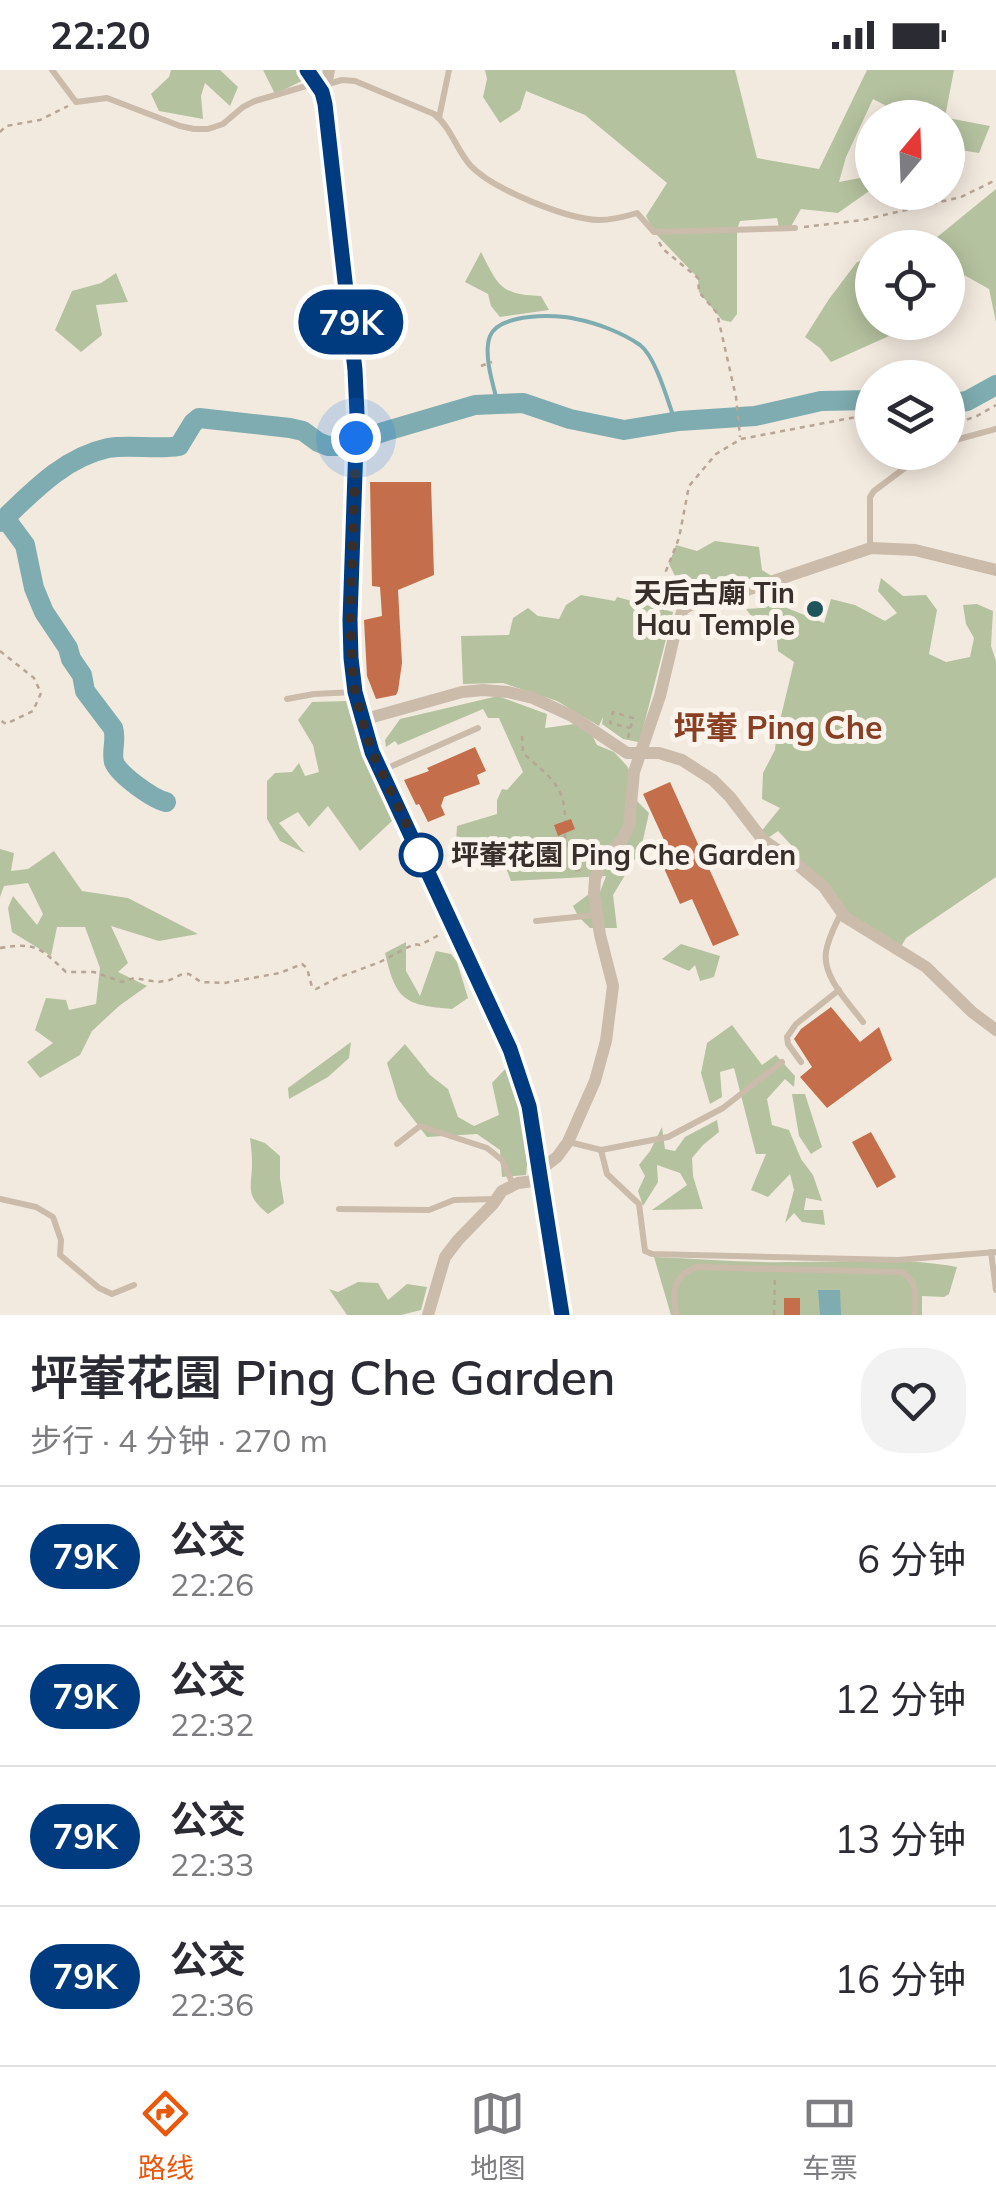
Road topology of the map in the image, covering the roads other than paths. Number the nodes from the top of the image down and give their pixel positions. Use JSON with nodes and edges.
{"nodes":[{"id":1,"x":52,"y":70,"type":"edge"},
{"id":2,"x":449,"y":70,"type":"edge"},
{"id":3,"x":318,"y":78,"type":"edge"},
{"id":4,"x":440,"y":118,"type":"junction"},
{"id":5,"x":795,"y":228,"type":"road end"},
{"id":6,"x":996,"y":429,"type":"edge"},
{"id":7,"x":965,"y":437,"type":"edge"},
{"id":8,"x":902,"y":470,"type":"edge"},
{"id":9,"x":870,"y":548,"type":"junction"},
{"id":10,"x":996,"y":570,"type":"edge"},
{"id":11,"x":355,"y":692,"type":"junction"},
{"id":12,"x":287,"y":700,"type":"dead end"},
{"id":13,"x":362,"y":720,"type":"junction"},
{"id":14,"x":478,"y":728,"type":"dead end"},
{"id":15,"x":642,"y":754,"type":"junction"},
{"id":16,"x":381,"y":771,"type":"junction"},
{"id":17,"x":841,"y":912,"type":"junction"},
{"id":18,"x":596,"y":915,"type":"junction"},
{"id":19,"x":536,"y":921,"type":"dead end"},
{"id":20,"x":838,"y":990,"type":"junction"},
{"id":21,"x":864,"y":1022,"type":"dead end"},
{"id":22,"x":996,"y":1030,"type":"edge"},
{"id":23,"x":782,"y":1062,"type":"dead end"},
{"id":24,"x":800,"y":1062,"type":"dead end"},
{"id":25,"x":568,"y":1142,"type":"junction"},
{"id":26,"x":397,"y":1144,"type":"dead end"},
{"id":27,"x":601,"y":1150,"type":"junction"},
{"id":28,"x":540,"y":1175,"type":"junction"},
{"id":29,"x":514,"y":1185,"type":"junction"},
{"id":30,"x":0,"y":1199,"type":"edge"},
{"id":31,"x":496,"y":1199,"type":"junction"},
{"id":32,"x":339,"y":1209,"type":"dead end"},
{"id":33,"x":994,"y":1252,"type":"edge"},
{"id":34,"x":917,"y":1259,"type":"junction"},
{"id":35,"x":930,"y":1260,"type":"dead end"},
{"id":36,"x":134,"y":1284,"type":"dead end"},
{"id":37,"x":996,"y":1290,"type":"edge"},
{"id":38,"x":428,"y":1315,"type":"edge"},
{"id":39,"x":562,"y":1315,"type":"edge"},
{"id":40,"x":676,"y":1315,"type":"edge"},
{"id":41,"x":915,"y":1315,"type":"edge"}],
"edges":[{"from":1,"to":3,"type":"lane"},
{"from":2,"to":4,"type":"lane"},
{"from":3,"to":4,"type":"lane"},
{"from":3,"to":11,"type":"street"},
{"from":4,"to":5,"type":"lane"},
{"from":6,"to":7,"type":"lane"},
{"from":8,"to":9,"type":"lane"},
{"from":9,"to":10,"type":"street"},
{"from":9,"to":15,"type":"street"},
{"from":11,"to":12,"type":"lane"},
{"from":11,"to":13,"type":"street"},
{"from":13,"to":15,"type":"street"},
{"from":13,"to":16,"type":"street"},
{"from":14,"to":16,"type":"lane"},
{"from":15,"to":17,"type":"street"},
{"from":15,"to":18,"type":"street"},
{"from":16,"to":28,"type":"street"},
{"from":17,"to":20,"type":"lane"},
{"from":17,"to":22,"type":"street"},
{"from":18,"to":19,"type":"lane"},
{"from":18,"to":25,"type":"street"},
{"from":20,"to":21,"type":"lane"},
{"from":20,"to":24,"type":"lane"},
{"from":23,"to":27,"type":"lane"},
{"from":25,"to":27,"type":"lane"},
{"from":25,"to":28,"type":"street"},
{"from":26,"to":29,"type":"lane"},
{"from":27,"to":34,"type":"lane"},
{"from":28,"to":29,"type":"street"},
{"from":28,"to":39,"type":"street"},
{"from":29,"to":31,"type":"street"},
{"from":30,"to":36,"type":"lane"},
{"from":31,"to":32,"type":"lane"},
{"from":31,"to":38,"type":"street"},
{"from":33,"to":34,"type":"lane"},
{"from":33,"to":37,"type":"lane"},
{"from":34,"to":35,"type":"lane"},
{"from":40,"to":41,"type":"lane"}]}
